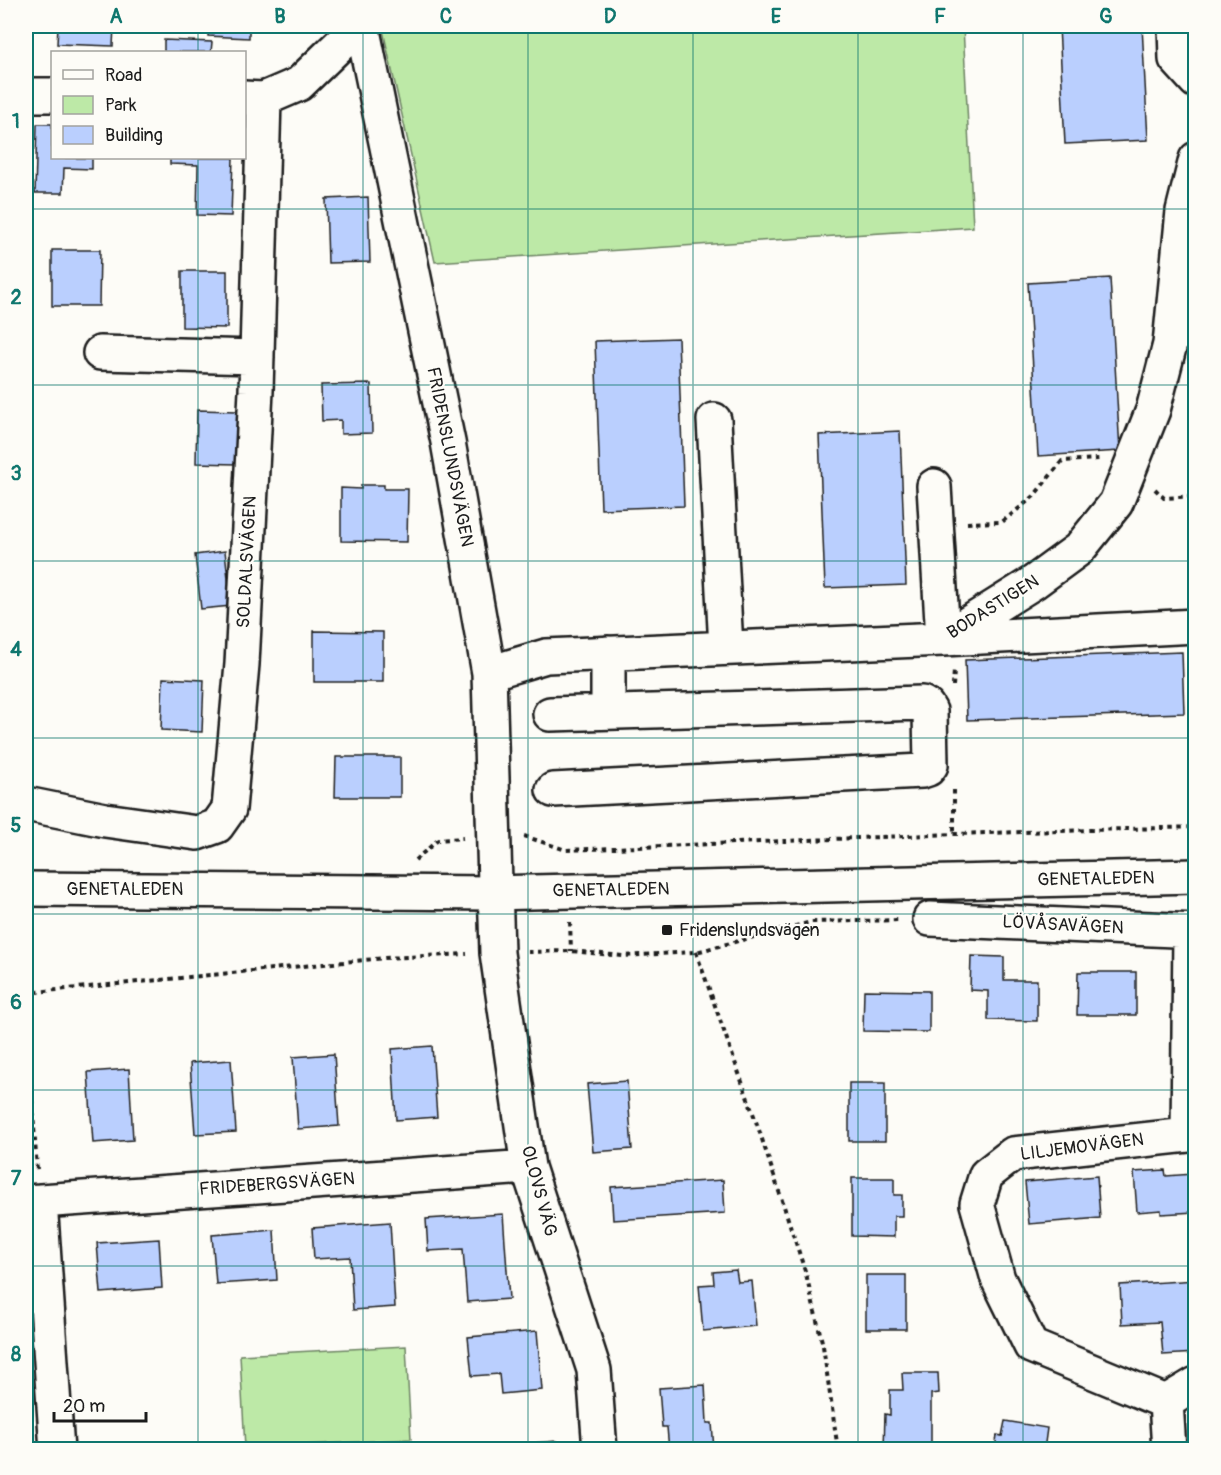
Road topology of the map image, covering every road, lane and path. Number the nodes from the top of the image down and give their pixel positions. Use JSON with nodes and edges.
{"nodes":[{"id":1,"x":360,"y":26,"type":"edge"},
{"id":2,"x":1175,"y":26,"type":"edge"},
{"id":3,"x":1196,"y":81,"type":"edge"},
{"id":4,"x":26,"y":95,"type":"edge"},
{"id":5,"x":51,"y":95,"type":"edge"},
{"id":6,"x":254,"y":99,"type":"edge"},
{"id":7,"x":1196,"y":159,"type":"edge"},
{"id":8,"x":1183,"y":343,"type":"edge"},
{"id":9,"x":100,"y":353,"type":"dead end"},
{"id":10,"x":257,"y":357,"type":"junction"},
{"id":11,"x":714,"y":420,"type":"dead end"},
{"id":12,"x":1133,"y":461,"type":"junction"},
{"id":13,"x":934,"y":486,"type":"dead end"},
{"id":14,"x":1196,"y":496,"type":"edge"},
{"id":15,"x":937,"y":525,"type":"junction"},
{"id":16,"x":1196,"y":626,"type":"edge"},
{"id":17,"x":943,"y":639,"type":"junction"},
{"id":18,"x":726,"y":648,"type":"junction"},
{"id":19,"x":608,"y":653,"type":"junction"},
{"id":20,"x":489,"y":673,"type":"junction"},
{"id":21,"x":608,"y":712,"type":"junction"},
{"id":22,"x":550,"y":714,"type":"dead end"},
{"id":23,"x":553,"y":790,"type":"dead end"},
{"id":24,"x":26,"y":804,"type":"edge"},
{"id":25,"x":1196,"y":826,"type":"edge"},
{"id":26,"x":495,"y":835,"type":"junction"},
{"id":27,"x":411,"y":864,"type":"dead end"},
{"id":28,"x":1196,"y":876,"type":"edge"},
{"id":29,"x":26,"y":889,"type":"edge"},
{"id":30,"x":495,"y":893,"type":"junction"},
{"id":31,"x":930,"y":919,"type":"joint"},
{"id":32,"x":1193,"y":931,"type":"edge"},
{"id":33,"x":571,"y":951,"type":"dead end"},
{"id":34,"x":696,"y":951,"type":"junction"},
{"id":35,"x":385,"y":958,"type":"dead end"},
{"id":36,"x":26,"y":993,"type":"edge"},
{"id":37,"x":26,"y":1012,"type":"edge"},
{"id":38,"x":1192,"y":1136,"type":"edge"},
{"id":39,"x":528,"y":1167,"type":"junction"},
{"id":40,"x":33,"y":1201,"type":"edge"},
{"id":41,"x":1196,"y":1384,"type":"edge"},
{"id":42,"x":1166,"y":1402,"type":"junction"},
{"id":43,"x":57,"y":1449,"type":"edge"},
{"id":44,"x":600,"y":1449,"type":"edge"},
{"id":45,"x":838,"y":1449,"type":"edge"},
{"id":46,"x":1169,"y":1449,"type":"edge"}],
"edges":[{"from":1,"to":6,"type":"street"},
{"from":1,"to":20,"type":"street","name":"FRIDENSLUNDSVÄGEN"},
{"from":2,"to":3,"type":"street"},
{"from":4,"to":5,"type":"street"},
{"from":6,"to":10,"type":"street","name":"SOLDALSVÄGEN"},
{"from":7,"to":8,"type":"street","name":"BODASTIGEN"},
{"from":8,"to":12,"type":"street","name":"BODASTIGEN"},
{"from":9,"to":10,"type":"street"},
{"from":10,"to":24,"type":"street","name":"SOLDALSVÄGEN"},
{"from":11,"to":18,"type":"street"},
{"from":12,"to":14,"type":"path"},
{"from":12,"to":15,"type":"path"},
{"from":12,"to":17,"type":"street","name":"BODASTIGEN"},
{"from":13,"to":15,"type":"street"},
{"from":15,"to":17,"type":"street"},
{"from":16,"to":17,"type":"street"},
{"from":17,"to":18,"type":"street","name":"BODASTIGEN"},
{"from":18,"to":19,"type":"street","name":"BODASTIGEN"},
{"from":19,"to":20,"type":"street","name":"BODASTIGEN"},
{"from":19,"to":21,"type":"street"},
{"from":20,"to":26,"type":"street","name":"FRIDENSLUNDSVÄGEN"},
{"from":21,"to":22,"type":"street"},
{"from":21,"to":23,"type":"street"},
{"from":25,"to":26,"type":"path"},
{"from":26,"to":27,"type":"path"},
{"from":26,"to":30,"type":"street","name":"FRIDENSLUNDSVÄGEN"},
{"from":28,"to":30,"type":"street","name":"GENETALEDEN"},
{"from":29,"to":30,"type":"street","name":"GENETALEDEN"},
{"from":30,"to":39,"type":"street","name":"OLOVS VÄG"},
{"from":31,"to":32,"type":"street","name":"LÖVÅSAVÄGEN"},
{"from":31,"to":34,"type":"path"},
{"from":32,"to":38,"type":"street","name":"LILJEMOVÄGEN"},
{"from":33,"to":34,"type":"path"},
{"from":34,"to":45,"type":"path"},
{"from":35,"to":36,"type":"path"},
{"from":37,"to":40,"type":"path"},
{"from":38,"to":42,"type":"street","name":"LILJEMOVÄGEN"},
{"from":39,"to":40,"type":"street","name":"FRIDEBERGSVÄGEN"},
{"from":39,"to":44,"type":"street","name":"OLOVS VÄG"},
{"from":40,"to":43,"type":"street"},
{"from":41,"to":42,"type":"street"},
{"from":42,"to":46,"type":"street"}]}
